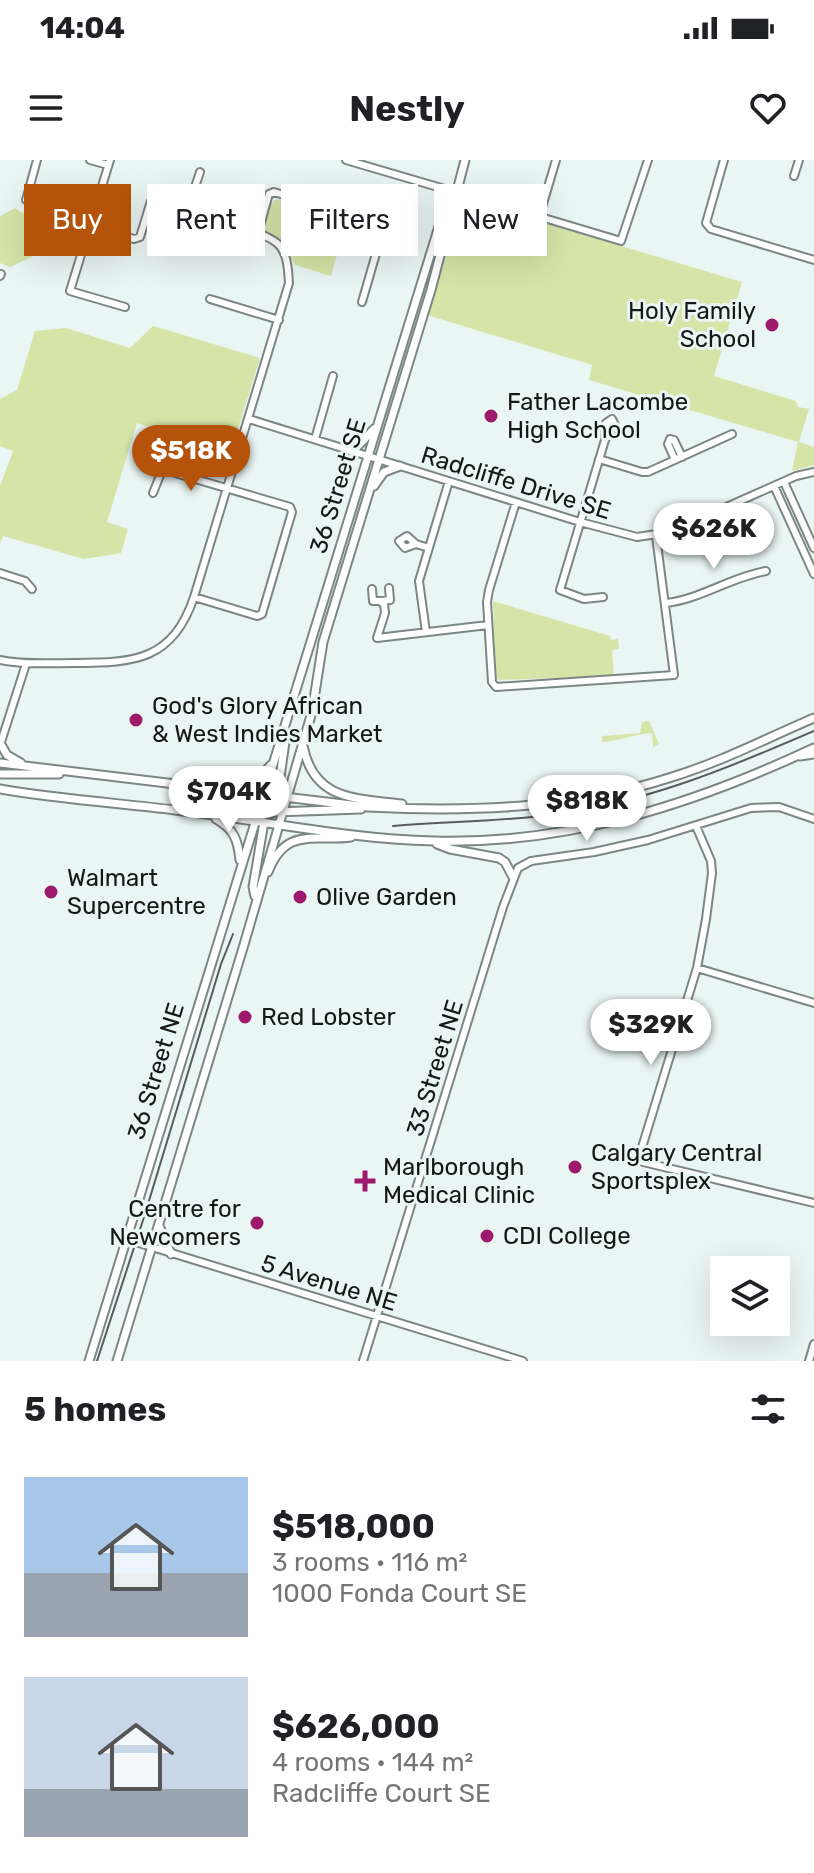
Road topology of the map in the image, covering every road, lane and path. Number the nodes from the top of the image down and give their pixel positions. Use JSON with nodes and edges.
{"nodes":[{"id":1,"x":37,"y":160,"type":"edge"},
{"id":2,"x":90,"y":160,"type":"edge"},
{"id":3,"x":346,"y":160,"type":"edge"},
{"id":4,"x":465,"y":160,"type":"edge"},
{"id":5,"x":556,"y":160,"type":"edge"},
{"id":6,"x":648,"y":160,"type":"edge"},
{"id":7,"x":724,"y":160,"type":"edge"},
{"id":8,"x":799,"y":160,"type":"edge"},
{"id":9,"x":109,"y":163,"type":"edge"},
{"id":10,"x":374,"y":164,"type":"edge"},
{"id":11,"x":200,"y":172,"type":"dead end"},
{"id":12,"x":794,"y":176,"type":"dead end"},
{"id":13,"x":30,"y":184,"type":"edge"},
{"id":14,"x":102,"y":184,"type":"edge"},
{"id":15,"x":196,"y":184,"type":"edge"},
{"id":16,"x":458,"y":184,"type":"edge"},
{"id":17,"x":434,"y":185,"type":"edge"},
{"id":18,"x":265,"y":208,"type":"edge"},
{"id":19,"x":147,"y":214,"type":"edge"},
{"id":20,"x":265,"y":236,"type":"edge"},
{"id":21,"x":131,"y":238,"type":"edge"},
{"id":22,"x":434,"y":243,"type":"edge"},
{"id":23,"x":80,"y":256,"type":"edge"},
{"id":24,"x":440,"y":256,"type":"edge"},
{"id":25,"x":814,"y":260,"type":"edge"},
{"id":26,"x":210,"y":299,"type":"dead end"},
{"id":27,"x":362,"y":302,"type":"dead end"},
{"id":28,"x":125,"y":307,"type":"dead end"},
{"id":29,"x":279,"y":320,"type":"junction"},
{"id":30,"x":333,"y":376,"type":"dead end"},
{"id":31,"x":249,"y":419,"type":"junction"},
{"id":32,"x":378,"y":424,"type":"junction"},
{"id":33,"x":732,"y":434,"type":"dead end"},
{"id":34,"x":315,"y":439,"type":"junction"},
{"id":35,"x":605,"y":440,"type":"dead end"},
{"id":36,"x":352,"y":452,"type":"junction"},
{"id":37,"x":368,"y":457,"type":"junction"},
{"id":38,"x":599,"y":459,"type":"junction"},
{"id":39,"x":379,"y":460,"type":"junction"},
{"id":40,"x":400,"y":466,"type":"junction"},
{"id":41,"x":814,"y":472,"type":"edge"},
{"id":42,"x":449,"y":481,"type":"junction"},
{"id":43,"x":784,"y":482,"type":"junction"},
{"id":44,"x":774,"y":486,"type":"junction"},
{"id":45,"x":227,"y":489,"type":"junction"},
{"id":46,"x":153,"y":493,"type":"dead end"},
{"id":47,"x":368,"y":494,"type":"junction"},
{"id":48,"x":516,"y":502,"type":"junction"},
{"id":49,"x":580,"y":522,"type":"junction"},
{"id":50,"x":656,"y":536,"type":"junction"},
{"id":51,"x":416,"y":544,"type":"dead end"},
{"id":52,"x":429,"y":548,"type":"junction"},
{"id":53,"x":814,"y":548,"type":"edge"},
{"id":54,"x":766,"y":571,"type":"dead end"},
{"id":55,"x":0,"y":573,"type":"edge"},
{"id":56,"x":814,"y":574,"type":"edge"},
{"id":57,"x":389,"y":588,"type":"dead end"},
{"id":58,"x":32,"y":589,"type":"dead end"},
{"id":59,"x":372,"y":589,"type":"dead end"},
{"id":60,"x":194,"y":597,"type":"junction"},
{"id":61,"x":603,"y":597,"type":"dead end"},
{"id":62,"x":381,"y":602,"type":"junction"},
{"id":63,"x":666,"y":603,"type":"junction"},
{"id":64,"x":488,"y":625,"type":"junction"},
{"id":65,"x":426,"y":632,"type":"junction"},
{"id":66,"x":0,"y":660,"type":"edge"},
{"id":67,"x":26,"y":664,"type":"junction"},
{"id":68,"x":814,"y":716,"type":"edge"},
{"id":69,"x":286,"y":724,"type":"junction"},
{"id":70,"x":0,"y":744,"type":"edge"},
{"id":71,"x":302,"y":744,"type":"junction"},
{"id":72,"x":814,"y":748,"type":"edge"},
{"id":73,"x":814,"y":754,"type":"edge"},
{"id":74,"x":798,"y":756,"type":"junction"},
{"id":75,"x":0,"y":763,"type":"edge"},
{"id":76,"x":273,"y":763,"type":"junction"},
{"id":77,"x":27,"y":766,"type":"junction"},
{"id":78,"x":0,"y":774,"type":"edge"},
{"id":79,"x":90,"y":774,"type":"junction"},
{"id":80,"x":225,"y":789,"type":"junction"},
{"id":81,"x":3,"y":791,"type":"edge"},
{"id":82,"x":264,"y":794,"type":"junction"},
{"id":83,"x":280,"y":798,"type":"junction"},
{"id":84,"x":368,"y":807,"type":"junction"},
{"id":85,"x":412,"y":809,"type":"junction"},
{"id":86,"x":176,"y":810,"type":"junction"},
{"id":87,"x":264,"y":812,"type":"junction"},
{"id":88,"x":278,"y":812,"type":"junction"},
{"id":89,"x":208,"y":815,"type":"junction"},
{"id":90,"x":814,"y":819,"type":"edge"},
{"id":91,"x":255,"y":822,"type":"junction"},
{"id":92,"x":277,"y":824,"type":"junction"},
{"id":93,"x":696,"y":826,"type":"junction"},
{"id":94,"x":360,"y":835,"type":"junction"},
{"id":95,"x":432,"y":841,"type":"junction"},
{"id":96,"x":240,"y":867,"type":"junction"},
{"id":97,"x":513,"y":877,"type":"junction"},
{"id":98,"x":259,"y":888,"type":"junction"},
{"id":99,"x":255,"y":902,"type":"junction"},
{"id":100,"x":697,"y":968,"type":"junction"},
{"id":101,"x":814,"y":1003,"type":"edge"},
{"id":102,"x":814,"y":1203,"type":"edge"},
{"id":103,"x":159,"y":1225,"type":"junction"},
{"id":104,"x":126,"y":1239,"type":"junction"},
{"id":105,"x":152,"y":1248,"type":"junction"},
{"id":106,"x":171,"y":1254,"type":"junction"},
{"id":107,"x":377,"y":1316,"type":"junction"},
{"id":108,"x":814,"y":1344,"type":"edge"},
{"id":109,"x":89,"y":1361,"type":"edge"},
{"id":110,"x":117,"y":1361,"type":"edge"},
{"id":111,"x":363,"y":1361,"type":"edge"},
{"id":112,"x":523,"y":1361,"type":"edge"},
{"id":113,"x":809,"y":1361,"type":"edge"}],
"edges":[{"from":1,"to":13,"type":"street"},
{"from":2,"to":9,"type":"street"},
{"from":3,"to":10,"type":"street"},
{"from":4,"to":16,"type":"main road","name":"36 Street SE"},
{"from":5,"to":6,"type":"street"},
{"from":7,"to":25,"type":"street"},
{"from":8,"to":12,"type":"street"},
{"from":9,"to":14,"type":"street"},
{"from":10,"to":17,"type":"street"},
{"from":11,"to":15,"type":"street"},
{"from":18,"to":27,"type":"street"},
{"from":19,"to":21,"type":"street"},
{"from":20,"to":29,"type":"street"},
{"from":22,"to":32,"type":"main road","name":"36 Street SE"},
{"from":23,"to":28,"type":"street"},
{"from":24,"to":39,"type":"main road","name":"36 Street SE"},
{"from":26,"to":29,"type":"street"},
{"from":29,"to":31,"type":"street"},
{"from":30,"to":34,"type":"street"},
{"from":31,"to":34,"type":"street","name":"Radcliffe Drive SE"},
{"from":31,"to":45,"type":"street"},
{"from":32,"to":36,"type":"main road"},
{"from":32,"to":37,"type":"main road","name":"36 Street SE"},
{"from":33,"to":38,"type":"street"},
{"from":34,"to":36,"type":"street","name":"Radcliffe Drive SE"},
{"from":35,"to":38,"type":"street"},
{"from":36,"to":37,"type":"street","name":"Radcliffe Drive SE"},
{"from":37,"to":39,"type":"street","name":"Radcliffe Drive SE"},
{"from":37,"to":69,"type":"main road","name":"36 Street SE"},
{"from":38,"to":49,"type":"street"},
{"from":39,"to":40,"type":"street","name":"Radcliffe Drive SE"},
{"from":39,"to":47,"type":"main road","name":"36 Street SE"},
{"from":40,"to":42,"type":"street","name":"Radcliffe Drive SE"},
{"from":40,"to":47,"type":"main road"},
{"from":41,"to":43,"type":"street","name":"Radcliffe Drive SE"},
{"from":42,"to":48,"type":"street","name":"Radcliffe Drive SE"},
{"from":42,"to":52,"type":"street"},
{"from":43,"to":44,"type":"street","name":"Radcliffe Drive SE"},
{"from":43,"to":53,"type":"street"},
{"from":44,"to":50,"type":"street","name":"Radcliffe Drive SE"},
{"from":44,"to":56,"type":"street"},
{"from":45,"to":46,"type":"street"},
{"from":45,"to":60,"type":"street"},
{"from":45,"to":60,"type":"street"},
{"from":47,"to":71,"type":"main road","name":"36 Street SE"},
{"from":48,"to":49,"type":"street","name":"Radcliffe Drive SE"},
{"from":48,"to":64,"type":"street"},
{"from":49,"to":50,"type":"street","name":"Radcliffe Drive SE"},
{"from":49,"to":61,"type":"street"},
{"from":50,"to":63,"type":"street"},
{"from":51,"to":52,"type":"street"},
{"from":52,"to":65,"type":"street"},
{"from":54,"to":63,"type":"street"},
{"from":55,"to":58,"type":"street"},
{"from":57,"to":62,"type":"street"},
{"from":59,"to":62,"type":"street"},
{"from":60,"to":67,"type":"street"},
{"from":62,"to":65,"type":"street"},
{"from":63,"to":64,"type":"street"},
{"from":64,"to":65,"type":"street"},
{"from":66,"to":67,"type":"street"},
{"from":67,"to":70,"type":"street"},
{"from":68,"to":85,"type":"main road"},
{"from":69,"to":76,"type":"main road","name":"36 Street SE"},
{"from":69,"to":83,"type":"main road"},
{"from":70,"to":77,"type":"main road"},
{"from":71,"to":83,"type":"main road","name":"36 Street SE"},
{"from":71,"to":85,"type":"main road"},
{"from":72,"to":74,"type":"main road"},
{"from":73,"to":74,"type":"main road"},
{"from":74,"to":95,"type":"main road"},
{"from":75,"to":77,"type":"main road"},
{"from":76,"to":80,"type":"main road"},
{"from":76,"to":82,"type":"main road","name":"36 Street SE"},
{"from":77,"to":79,"type":"main road"},
{"from":78,"to":79,"type":"main road"},
{"from":79,"to":80,"type":"main road"},
{"from":80,"to":82,"type":"main road"},
{"from":81,"to":86,"type":"main road"},
{"from":82,"to":83,"type":"main road"},
{"from":82,"to":87,"type":"main road","name":"36 Street NE"},
{"from":83,"to":84,"type":"main road"},
{"from":83,"to":87,"type":"main road"},
{"from":83,"to":88,"type":"main road"},
{"from":84,"to":85,"type":"main road"},
{"from":84,"to":88,"type":"main road"},
{"from":86,"to":87,"type":"main road"},
{"from":86,"to":89,"type":"main road"},
{"from":87,"to":88,"type":"main road"},
{"from":87,"to":91,"type":"main road"},
{"from":87,"to":91,"type":"main road","name":"36 Street NE"},
{"from":87,"to":92,"type":"main road"},
{"from":87,"to":99,"type":"main road"},
{"from":88,"to":92,"type":"main road"},
{"from":89,"to":91,"type":"main road"},
{"from":89,"to":96,"type":"main road"},
{"from":90,"to":93,"type":"street"},
{"from":91,"to":96,"type":"main road","name":"36 Street NE"},
{"from":92,"to":94,"type":"main road"},
{"from":92,"to":98,"type":"main road","name":"36 Street NE"},
{"from":93,"to":97,"type":"street"},
{"from":93,"to":100,"type":"street"},
{"from":94,"to":95,"type":"main road"},
{"from":94,"to":98,"type":"main road"},
{"from":95,"to":97,"type":"main road"},
{"from":96,"to":104,"type":"main road","name":"36 Street NE"},
{"from":97,"to":107,"type":"street","name":"33 Street NE"},
{"from":98,"to":99,"type":"main road","name":"36 Street NE"},
{"from":99,"to":103,"type":"main road","name":"36 Street NE"},
{"from":100,"to":101,"type":"street"},
{"from":100,"to":102,"type":"street"},
{"from":103,"to":105,"type":"main road","name":"36 Street NE"},
{"from":103,"to":106,"type":"main road"},
{"from":104,"to":105,"type":"street","name":"5 Avenue NE"},
{"from":104,"to":109,"type":"main road","name":"36 Street NE"},
{"from":105,"to":106,"type":"street","name":"5 Avenue NE"},
{"from":105,"to":110,"type":"main road","name":"36 Street NE"},
{"from":106,"to":107,"type":"street","name":"5 Avenue NE"},
{"from":107,"to":111,"type":"street","name":"33 Street NE"},
{"from":107,"to":112,"type":"street","name":"5 Avenue NE"},
{"from":108,"to":113,"type":"street"}]}
